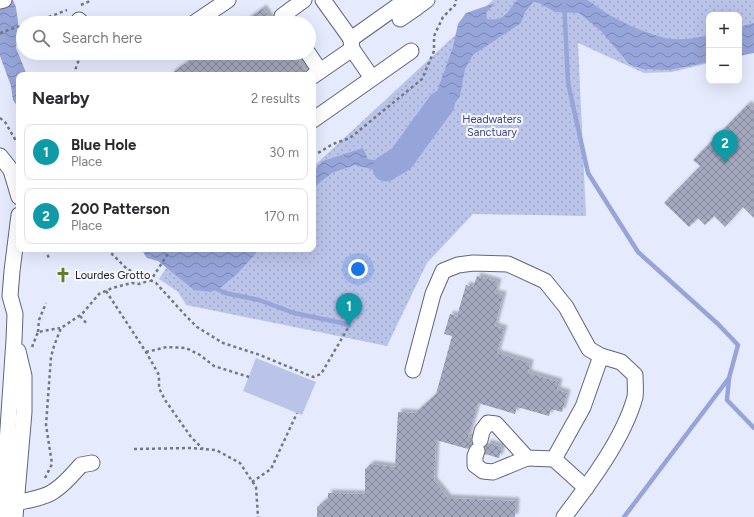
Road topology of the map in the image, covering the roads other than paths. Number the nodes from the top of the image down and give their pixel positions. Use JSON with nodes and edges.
{"nodes":[{"id":1,"x":4,"y":0,"type":"edge"},
{"id":2,"x":228,"y":0,"type":"edge"},
{"id":3,"x":304,"y":0,"type":"edge"},
{"id":4,"x":323,"y":0,"type":"edge"},
{"id":5,"x":0,"y":1,"type":"edge"},
{"id":6,"x":415,"y":2,"type":"edge"},
{"id":7,"x":204,"y":16,"type":"edge"},
{"id":8,"x":282,"y":16,"type":"edge"},
{"id":9,"x":400,"y":19,"type":"dead end"},
{"id":10,"x":351,"y":44,"type":"junction"},
{"id":11,"x":411,"y":51,"type":"dead end"},
{"id":12,"x":311,"y":60,"type":"edge"},
{"id":13,"x":317,"y":73,"type":"edge"},
{"id":14,"x":372,"y":78,"type":"junction"},
{"id":15,"x":316,"y":118,"type":"edge"},
{"id":16,"x":0,"y":156,"type":"edge"},
{"id":17,"x":16,"y":187,"type":"edge"},
{"id":18,"x":16,"y":242,"type":"edge"},
{"id":19,"x":10,"y":337,"type":"edge"},
{"id":20,"x":601,"y":356,"type":"junction"},
{"id":21,"x":413,"y":370,"type":"dead end"},
{"id":22,"x":527,"y":458,"type":"junction"},
{"id":23,"x":554,"y":459,"type":"junction"},
{"id":24,"x":92,"y":463,"type":"dead end"},
{"id":25,"x":586,"y":488,"type":"junction"},
{"id":26,"x":9,"y":510,"type":"edge"},
{"id":27,"x":564,"y":517,"type":"edge"}],
"edges":[{"from":1,"to":5,"type":"lane"},
{"from":2,"to":7,"type":"lane"},
{"from":3,"to":8,"type":"lane"},
{"from":4,"to":10,"type":"lane"},
{"from":6,"to":9,"type":"lane"},
{"from":6,"to":10,"type":"lane"},
{"from":10,"to":13,"type":"lane"},
{"from":10,"to":14,"type":"lane"},
{"from":11,"to":14,"type":"lane"},
{"from":12,"to":13,"type":"lane"},
{"from":14,"to":15,"type":"lane"},
{"from":16,"to":17,"type":"lane"},
{"from":18,"to":19,"type":"lane"},
{"from":19,"to":26,"type":"lane"},
{"from":19,"to":26,"type":"lane"},
{"from":20,"to":21,"type":"lane"},
{"from":20,"to":23,"type":"lane"},
{"from":20,"to":25,"type":"lane"},
{"from":22,"to":22,"type":"lane"},
{"from":22,"to":23,"type":"lane"},
{"from":23,"to":25,"type":"lane"},
{"from":24,"to":26,"type":"lane"},
{"from":25,"to":27,"type":"lane"}]}
